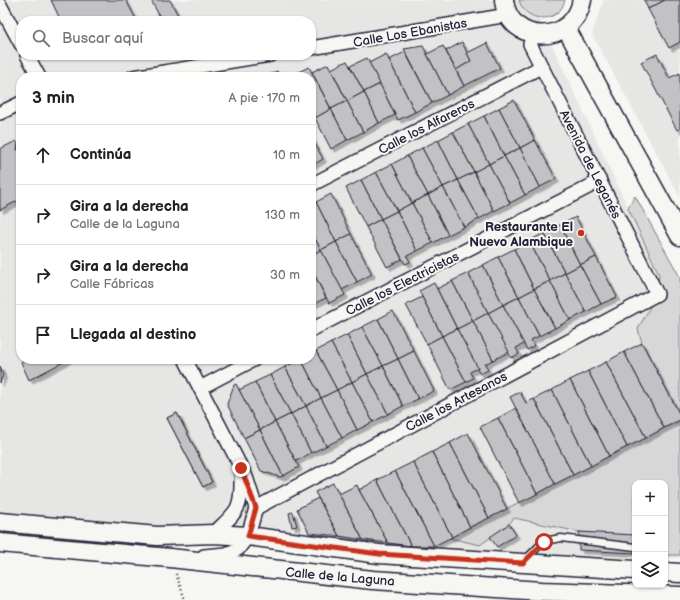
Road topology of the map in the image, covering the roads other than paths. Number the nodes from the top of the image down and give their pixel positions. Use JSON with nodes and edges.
{"nodes":[{"id":1,"x":582,"y":0,"type":"edge"},
{"id":2,"x":0,"y":5,"type":"edge"},
{"id":3,"x":506,"y":8,"type":"edge"},
{"id":4,"x":566,"y":28,"type":"junction"},
{"id":5,"x":534,"y":34,"type":"junction"},
{"id":6,"x":16,"y":35,"type":"edge"},
{"id":7,"x":316,"y":47,"type":"edge"},
{"id":8,"x":30,"y":60,"type":"edge"},
{"id":9,"x":239,"y":60,"type":"edge"},
{"id":10,"x":541,"y":67,"type":"junction"},
{"id":11,"x":36,"y":72,"type":"edge"},
{"id":12,"x":164,"y":72,"type":"edge"},
{"id":13,"x":16,"y":105,"type":"edge"},
{"id":14,"x":0,"y":113,"type":"edge"},
{"id":15,"x":600,"y":181,"type":"junction"},
{"id":16,"x":316,"y":182,"type":"edge"},
{"id":17,"x":680,"y":236,"type":"edge"},
{"id":18,"x":657,"y":294,"type":"joint"},
{"id":19,"x":316,"y":327,"type":"edge"},
{"id":20,"x":188,"y":364,"type":"edge"},
{"id":21,"x":246,"y":364,"type":"edge"},
{"id":22,"x":200,"y":388,"type":"junction"},
{"id":23,"x":241,"y":468,"type":"junction"},
{"id":24,"x":256,"y":508,"type":"junction"},
{"id":25,"x":0,"y":522,"type":"edge"},
{"id":26,"x":213,"y":534,"type":"junction"},
{"id":27,"x":248,"y":536,"type":"junction"},
{"id":28,"x":0,"y":543,"type":"edge"},
{"id":29,"x":632,"y":547,"type":"edge"},
{"id":30,"x":173,"y":559,"type":"junction"},
{"id":31,"x":523,"y":563,"type":"junction"},
{"id":32,"x":632,"y":570,"type":"edge"},
{"id":33,"x":680,"y":596,"type":"edge"},
{"id":34,"x":655,"y":598,"type":"edge"}],
"edges":[{"from":1,"to":4,"type":"street"},
{"from":2,"to":6,"type":"street"},
{"from":3,"to":5,"type":"street"},
{"from":3,"to":7,"type":"street","name":"Calle Los Ebanistas"},
{"from":4,"to":5,"type":"street"},
{"from":4,"to":17,"type":"street"},
{"from":5,"to":10,"type":"street","name":"Avenida de Leganés"},
{"from":8,"to":11,"type":"street"},
{"from":9,"to":12,"type":"street"},
{"from":10,"to":15,"type":"street","name":"Avenida de Leganés"},
{"from":10,"to":16,"type":"street","name":"Calle los Alfareros"},
{"from":13,"to":14,"type":"street"},
{"from":15,"to":18,"type":"street","name":"Avenida de Leganés"},
{"from":15,"to":19,"type":"street","name":"Calle los Electricistas"},
{"from":18,"to":24,"type":"street","name":"Calle los Artesanos"},
{"from":20,"to":22,"type":"street"},
{"from":21,"to":22,"type":"street"},
{"from":22,"to":23,"type":"street"},
{"from":23,"to":24,"type":"street"},
{"from":23,"to":26,"type":"street"},
{"from":24,"to":27,"type":"street"},
{"from":25,"to":26,"type":"street","name":"Calle de la Laguna"},
{"from":26,"to":27,"type":"street","name":"Calle de la Laguna"},
{"from":27,"to":30,"type":"street"},
{"from":27,"to":31,"type":"street","name":"Calle de la Laguna"},
{"from":28,"to":30,"type":"street","name":"Calle de la Laguna"},
{"from":29,"to":31,"type":"lane"},
{"from":30,"to":34,"type":"street","name":"Calle de la Laguna"},
{"from":31,"to":32,"type":"street","name":"Calle de la Laguna"},
{"from":33,"to":34,"type":"street","name":"Calle de la Laguna"}]}
